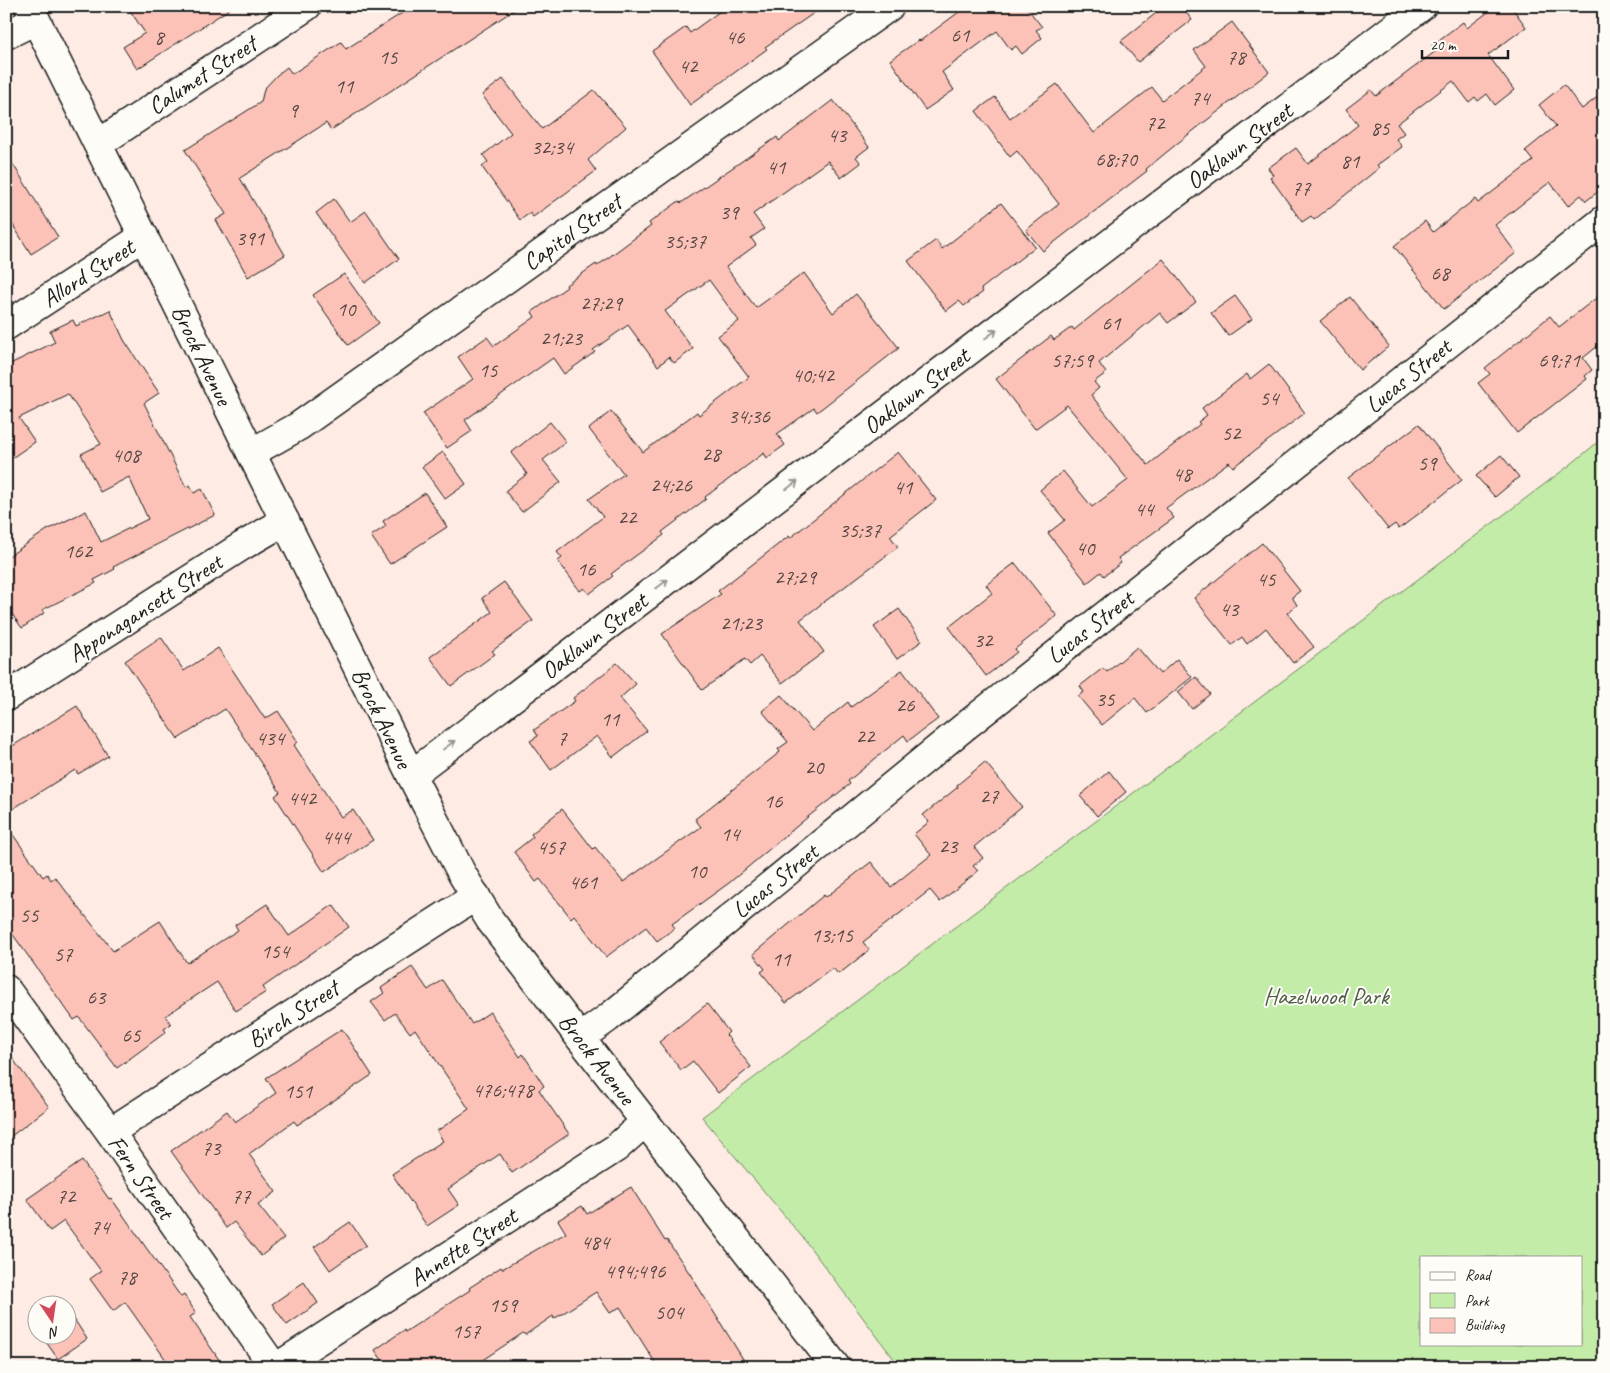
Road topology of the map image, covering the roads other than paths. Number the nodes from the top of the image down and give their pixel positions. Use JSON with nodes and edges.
{"nodes":[{"id":1,"x":307,"y":6,"type":"edge"},
{"id":2,"x":890,"y":6,"type":"edge"},
{"id":3,"x":1422,"y":6,"type":"edge"},
{"id":4,"x":33,"y":13,"type":"edge"},
{"id":5,"x":6,"y":35,"type":"edge"},
{"id":6,"x":98,"y":144,"type":"junction"},
{"id":7,"x":1604,"y":220,"type":"edge"},
{"id":8,"x":144,"y":236,"type":"junction"},
{"id":9,"x":6,"y":326,"type":"edge"},
{"id":10,"x":251,"y":453,"type":"junction"},
{"id":11,"x":284,"y":521,"type":"junction"},
{"id":12,"x":6,"y":697,"type":"edge"},
{"id":13,"x":411,"y":775,"type":"junction"},
{"id":14,"x":476,"y":896,"type":"junction"},
{"id":15,"x":6,"y":989,"type":"edge"},
{"id":16,"x":580,"y":1038,"type":"junction"},
{"id":17,"x":645,"y":1122,"type":"junction"},
{"id":18,"x":110,"y":1132,"type":"junction"},
{"id":19,"x":276,"y":1367,"type":"edge"},
{"id":20,"x":836,"y":1367,"type":"edge"}],
"edges":[{"from":1,"to":6,"type":"street","name":"Calumet Street"},
{"from":2,"to":10,"type":"street","name":"Capitol Street"},
{"from":13,"to":3,"type":"street","name":"Oaklawn Street","one_way":true},
{"from":4,"to":5,"type":"street"},
{"from":4,"to":6,"type":"street","name":"Brock Avenue"},
{"from":6,"to":8,"type":"street","name":"Brock Avenue"},
{"from":7,"to":16,"type":"street","name":"Lucas Street"},
{"from":8,"to":9,"type":"street","name":"Allord Street"},
{"from":8,"to":10,"type":"street","name":"Brock Avenue"},
{"from":10,"to":11,"type":"street","name":"Brock Avenue"},
{"from":11,"to":12,"type":"street","name":"Apponagansett Street"},
{"from":11,"to":13,"type":"street","name":"Brock Avenue"},
{"from":13,"to":14,"type":"street","name":"Brock Avenue"},
{"from":14,"to":16,"type":"street","name":"Brock Avenue"},
{"from":14,"to":18,"type":"street","name":"Birch Street"},
{"from":15,"to":18,"type":"street","name":"Fern Street"},
{"from":16,"to":17,"type":"street","name":"Brock Avenue"},
{"from":17,"to":19,"type":"street","name":"Annette Street"},
{"from":17,"to":20,"type":"street","name":"Brock Avenue"},
{"from":18,"to":19,"type":"street","name":"Fern Street"}]}
